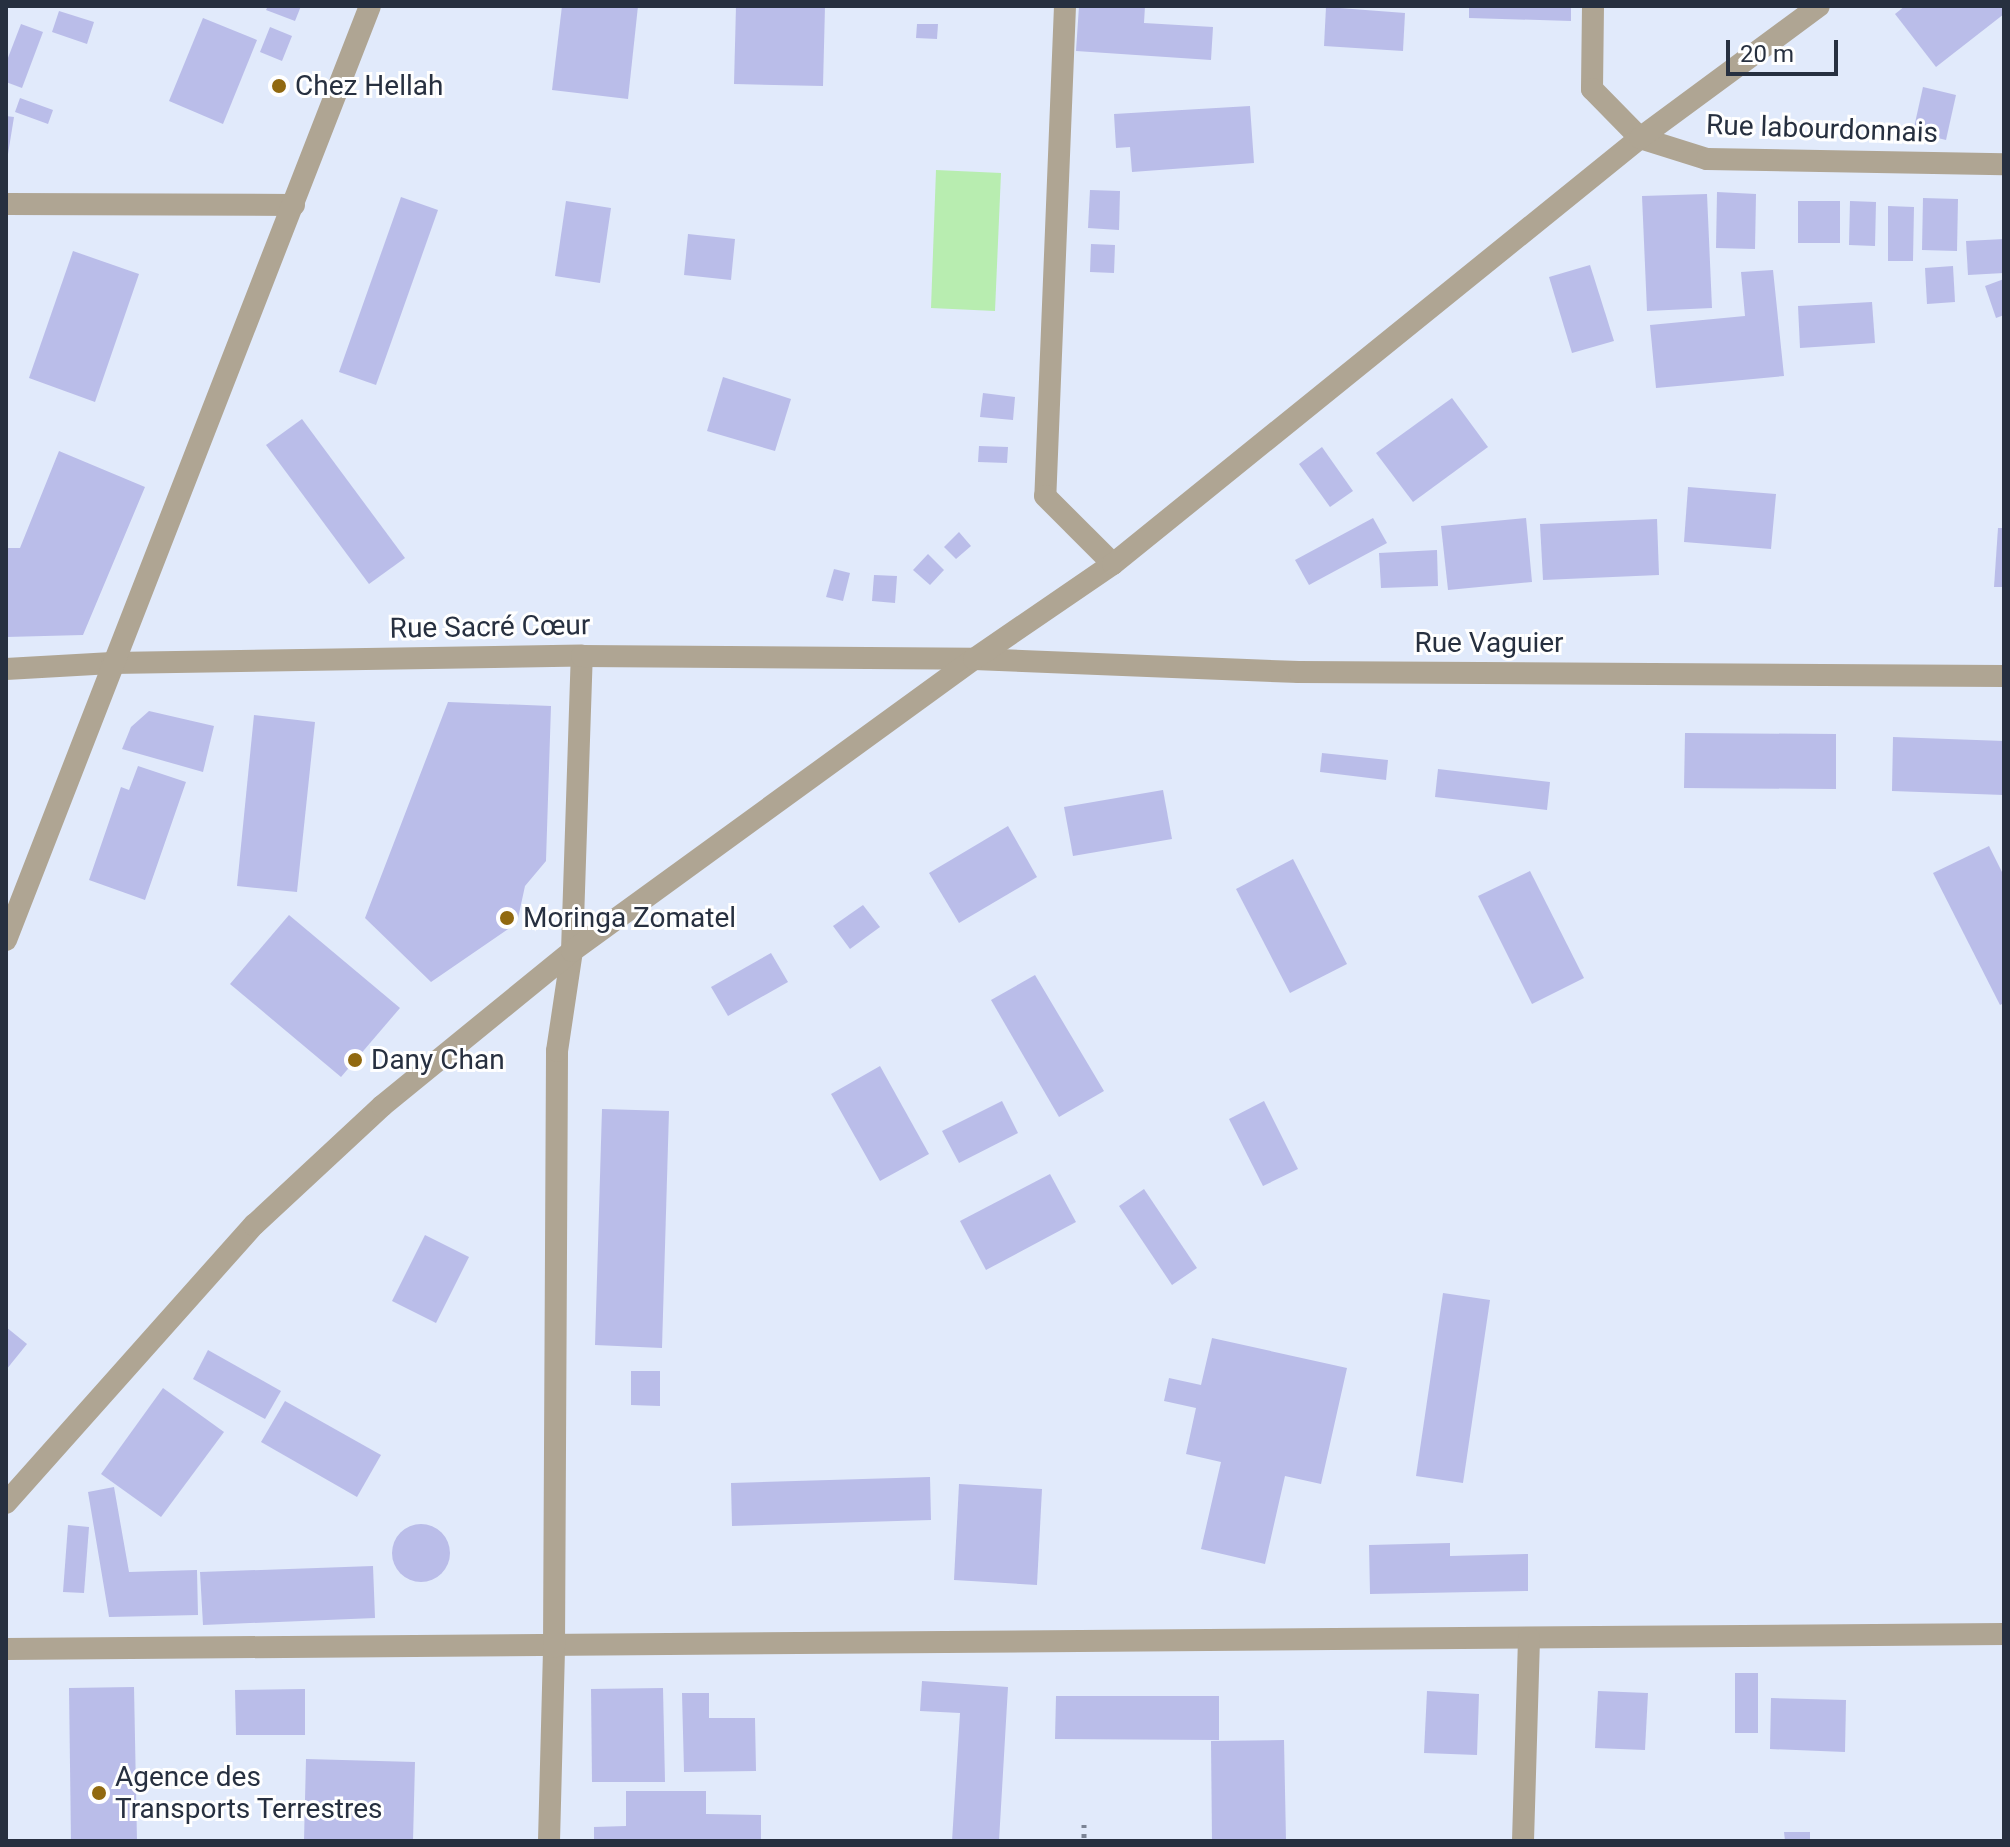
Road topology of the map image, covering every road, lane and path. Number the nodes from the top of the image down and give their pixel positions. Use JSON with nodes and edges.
{"nodes":[{"id":1,"x":370,"y":6,"type":"edge"},
{"id":2,"x":1065,"y":6,"type":"edge"},
{"id":3,"x":1593,"y":6,"type":"edge"},
{"id":4,"x":1819,"y":6,"type":"edge"},
{"id":5,"x":1640,"y":138,"type":"junction"},
{"id":6,"x":2004,"y":164,"type":"edge"},
{"id":7,"x":6,"y":204,"type":"edge"},
{"id":8,"x":294,"y":205,"type":"junction"},
{"id":9,"x":1113,"y":564,"type":"junction"},
{"id":10,"x":582,"y":656,"type":"junction"},
{"id":11,"x":974,"y":659,"type":"junction"},
{"id":12,"x":112,"y":663,"type":"junction"},
{"id":13,"x":6,"y":669,"type":"edge"},
{"id":14,"x":2004,"y":676,"type":"edge"},
{"id":15,"x":6,"y":940,"type":"edge"},
{"id":16,"x":572,"y":951,"type":"junction"},
{"id":17,"x":6,"y":1503,"type":"edge"},
{"id":18,"x":2004,"y":1634,"type":"edge"},
{"id":19,"x":1529,"y":1638,"type":"junction"},
{"id":20,"x":554,"y":1647,"type":"junction"},
{"id":21,"x":6,"y":1649,"type":"edge"},
{"id":22,"x":1084,"y":1824,"type":"dead end"},
{"id":23,"x":549,"y":1841,"type":"edge"},
{"id":24,"x":1084,"y":1841,"type":"edge"},
{"id":25,"x":1523,"y":1841,"type":"edge"}],
"edges":[{"from":1,"to":8,"type":"street"},
{"from":2,"to":9,"type":"street"},
{"from":3,"to":5,"type":"street"},
{"from":4,"to":5,"type":"street"},
{"from":5,"to":6,"type":"street","name":"Rue labourdonnais"},
{"from":5,"to":9,"type":"street"},
{"from":7,"to":8,"type":"street"},
{"from":8,"to":12,"type":"street"},
{"from":9,"to":11,"type":"street"},
{"from":10,"to":11,"type":"street","name":"Rue Sacré Cœur"},
{"from":10,"to":12,"type":"street","name":"Rue Sacré Cœur"},
{"from":10,"to":16,"type":"street"},
{"from":11,"to":14,"type":"street","name":"Rue Vaguier"},
{"from":11,"to":16,"type":"street"},
{"from":12,"to":13,"type":"street","name":"Rue Sacré Cœur"},
{"from":12,"to":15,"type":"street"},
{"from":16,"to":17,"type":"street"},
{"from":16,"to":20,"type":"street"},
{"from":18,"to":19,"type":"street"},
{"from":19,"to":20,"type":"street"},
{"from":19,"to":25,"type":"street"},
{"from":20,"to":21,"type":"street"},
{"from":20,"to":23,"type":"street"},
{"from":22,"to":24,"type":"path"}]}
